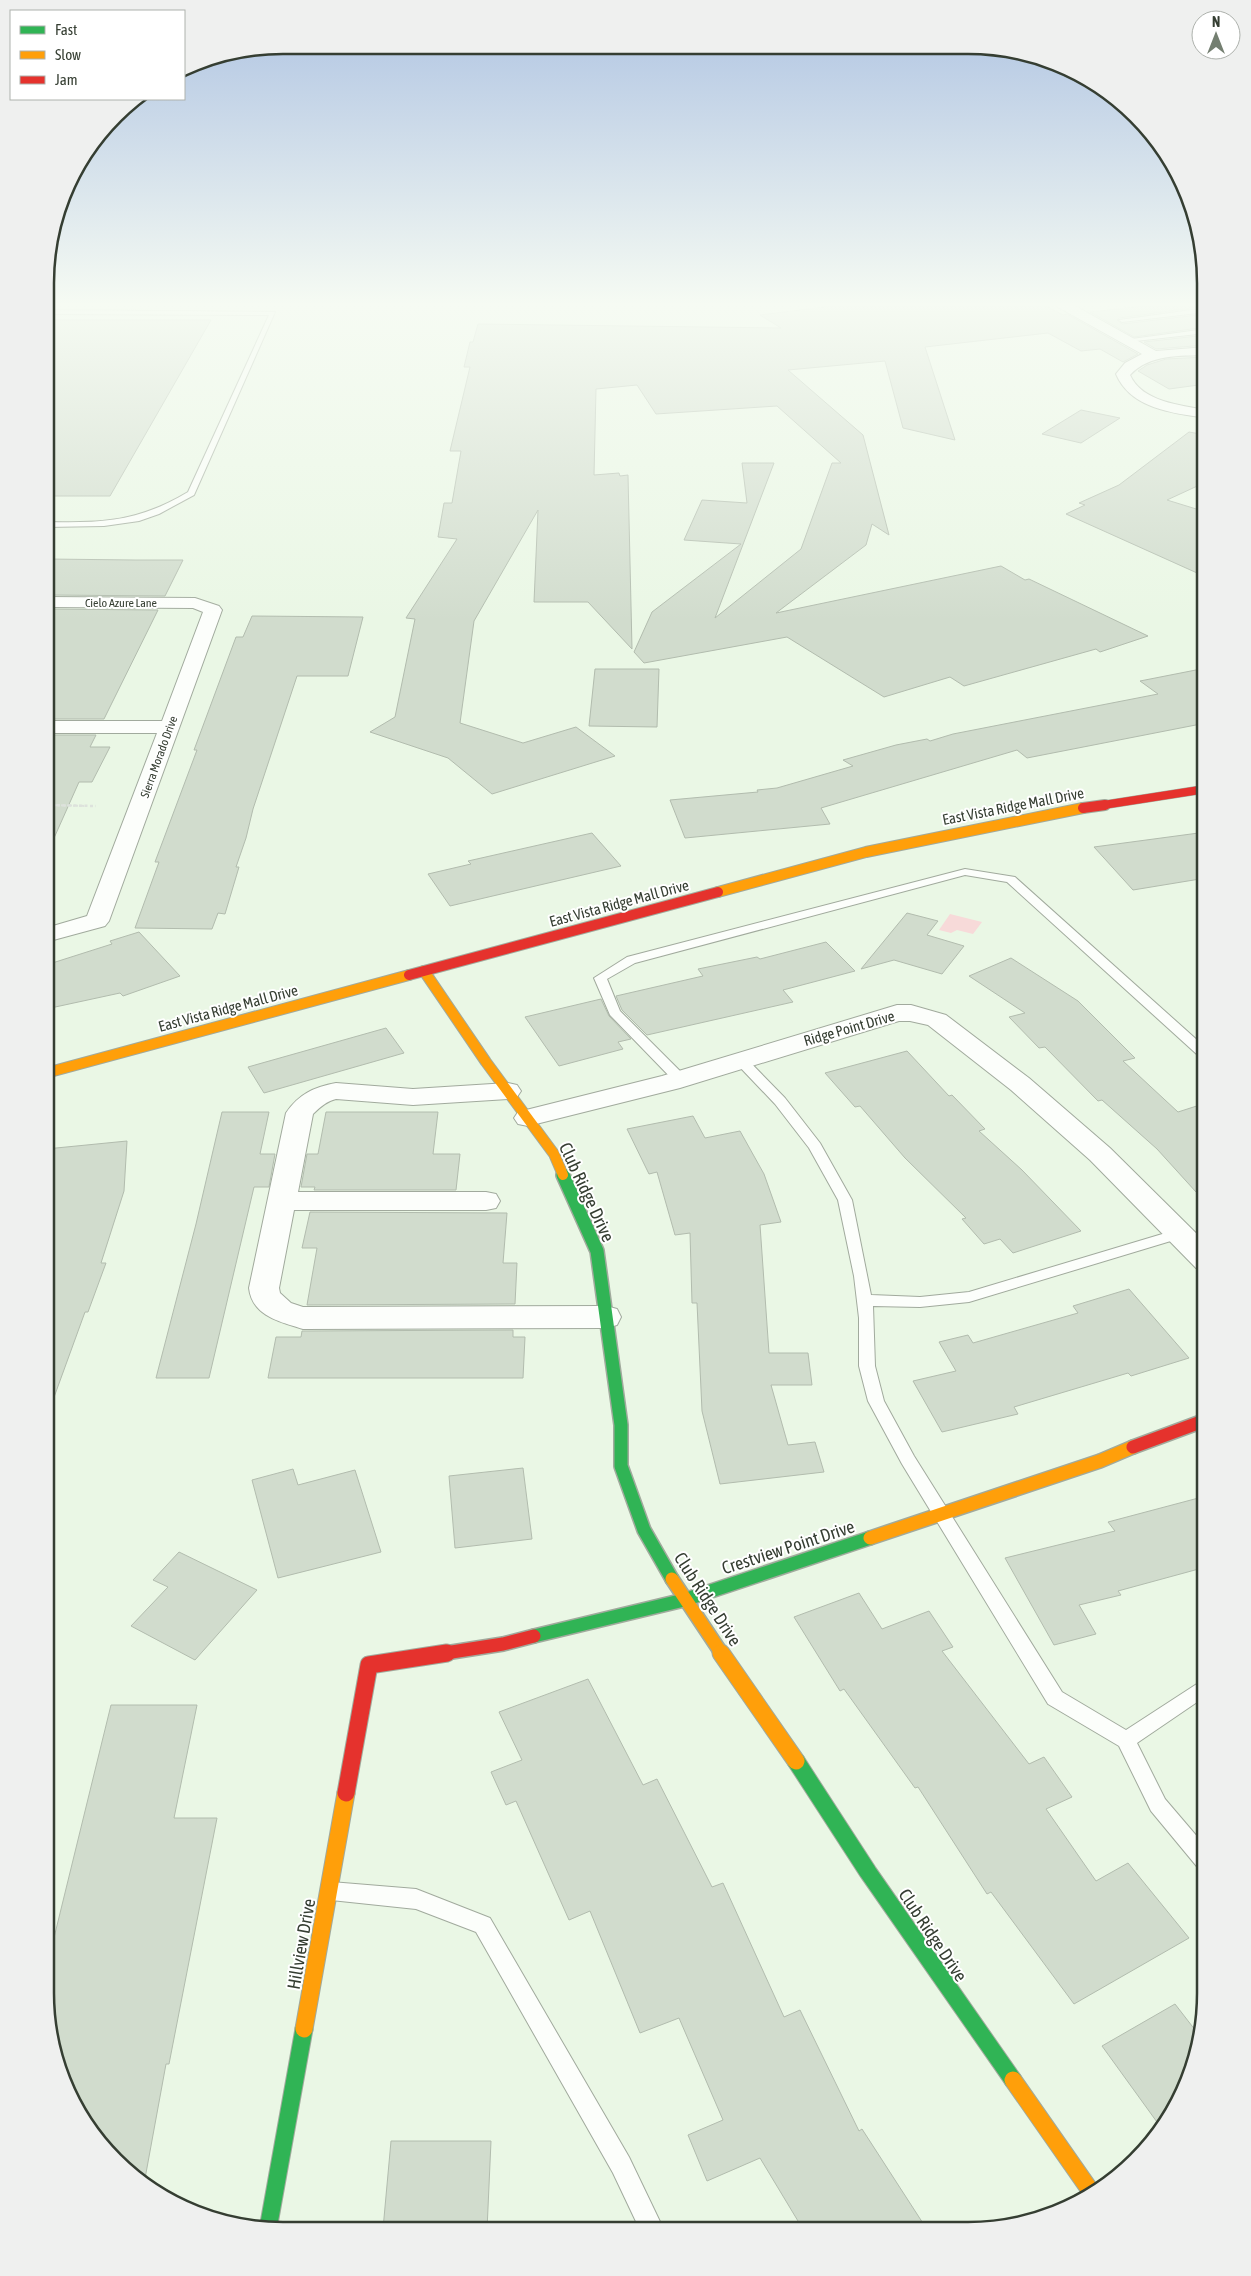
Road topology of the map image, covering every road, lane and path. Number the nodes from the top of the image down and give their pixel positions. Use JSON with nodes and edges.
{"nodes":[{"id":1,"x":229,"y":409,"type":"edge"},
{"id":2,"x":54,"y":525,"type":"edge"},
{"id":3,"x":54,"y":602,"type":"edge"},
{"id":4,"x":195,"y":603,"type":"joint"},
{"id":5,"x":54,"y":727,"type":"edge"},
{"id":6,"x":170,"y":727,"type":"junction"},
{"id":7,"x":1197,"y":790,"type":"edge"},
{"id":8,"x":54,"y":806,"type":"edge"},
{"id":9,"x":96,"y":806,"type":"dead end"},
{"id":10,"x":54,"y":933,"type":"edge"},
{"id":11,"x":424,"y":971,"type":"junction"},
{"id":12,"x":1197,"y":1047,"type":"edge"},
{"id":13,"x":741,"y":1060,"type":"junction"},
{"id":14,"x":54,"y":1071,"type":"edge"},
{"id":15,"x":680,"y":1079,"type":"junction"},
{"id":16,"x":508,"y":1092,"type":"junction"},
{"id":17,"x":528,"y":1118,"type":"junction"},
{"id":18,"x":282,"y":1201,"type":"junction"},
{"id":19,"x":486,"y":1201,"type":"dead end"},
{"id":20,"x":1179,"y":1234,"type":"junction"},
{"id":21,"x":1197,"y":1252,"type":"edge"},
{"id":22,"x":865,"y":1300,"type":"junction"},
{"id":23,"x":606,"y":1317,"type":"junction"},
{"id":24,"x":1197,"y":1423,"type":"edge"},
{"id":25,"x":943,"y":1514,"type":"junction"},
{"id":26,"x":684,"y":1600,"type":"junction"},
{"id":27,"x":369,"y":1665,"type":"joint"},
{"id":28,"x":1197,"y":1692,"type":"edge"},
{"id":29,"x":1126,"y":1740,"type":"junction"},
{"id":30,"x":1197,"y":1851,"type":"edge"},
{"id":31,"x":328,"y":1891,"type":"junction"},
{"id":32,"x":1089,"y":2188,"type":"edge"},
{"id":33,"x":269,"y":2222,"type":"edge"},
{"id":34,"x":648,"y":2222,"type":"edge"}],
"edges":[{"from":1,"to":2,"type":"lane"},
{"from":3,"to":4,"type":"street","name":"Cielo Azure Lane"},
{"from":4,"to":6,"type":"street","name":"Sierra Morado Drive"},
{"from":5,"to":6,"type":"street"},
{"from":6,"to":10,"type":"street","name":"Sierra Morado Drive"},
{"from":7,"to":11,"type":"street","name":"East Vista Ridge Mall Drive"},
{"from":8,"to":9,"type":"path"},
{"from":11,"to":14,"type":"street","name":"East Vista Ridge Mall Drive"},
{"from":11,"to":16,"type":"street","name":"Club Ridge Drive"},
{"from":12,"to":15,"type":"lane"},
{"from":13,"to":15,"type":"street","name":"Ridge Point Drive"},
{"from":13,"to":20,"type":"street","name":"Ridge Point Drive"},
{"from":13,"to":22,"type":"lane"},
{"from":15,"to":17,"type":"street","name":"Ridge Point Drive"},
{"from":16,"to":17,"type":"street","name":"Club Ridge Drive"},
{"from":16,"to":18,"type":"street"},
{"from":17,"to":23,"type":"street","name":"Club Ridge Drive"},
{"from":18,"to":19,"type":"street"},
{"from":18,"to":23,"type":"street"},
{"from":20,"to":21,"type":"street","name":"Ridge Point Drive"},
{"from":20,"to":22,"type":"lane"},
{"from":22,"to":25,"type":"lane"},
{"from":23,"to":26,"type":"street","name":"Club Ridge Drive"},
{"from":24,"to":25,"type":"street","name":"Crestview Point Drive"},
{"from":25,"to":26,"type":"street","name":"Crestview Point Drive"},
{"from":25,"to":29,"type":"lane"},
{"from":26,"to":27,"type":"street","name":"Crestview Point Drive"},
{"from":26,"to":32,"type":"street","name":"Club Ridge Drive"},
{"from":27,"to":31,"type":"street","name":"Hillview Drive"},
{"from":28,"to":29,"type":"lane"},
{"from":29,"to":30,"type":"lane"},
{"from":31,"to":33,"type":"street","name":"Hillview Drive"},
{"from":31,"to":34,"type":"lane"}]}
